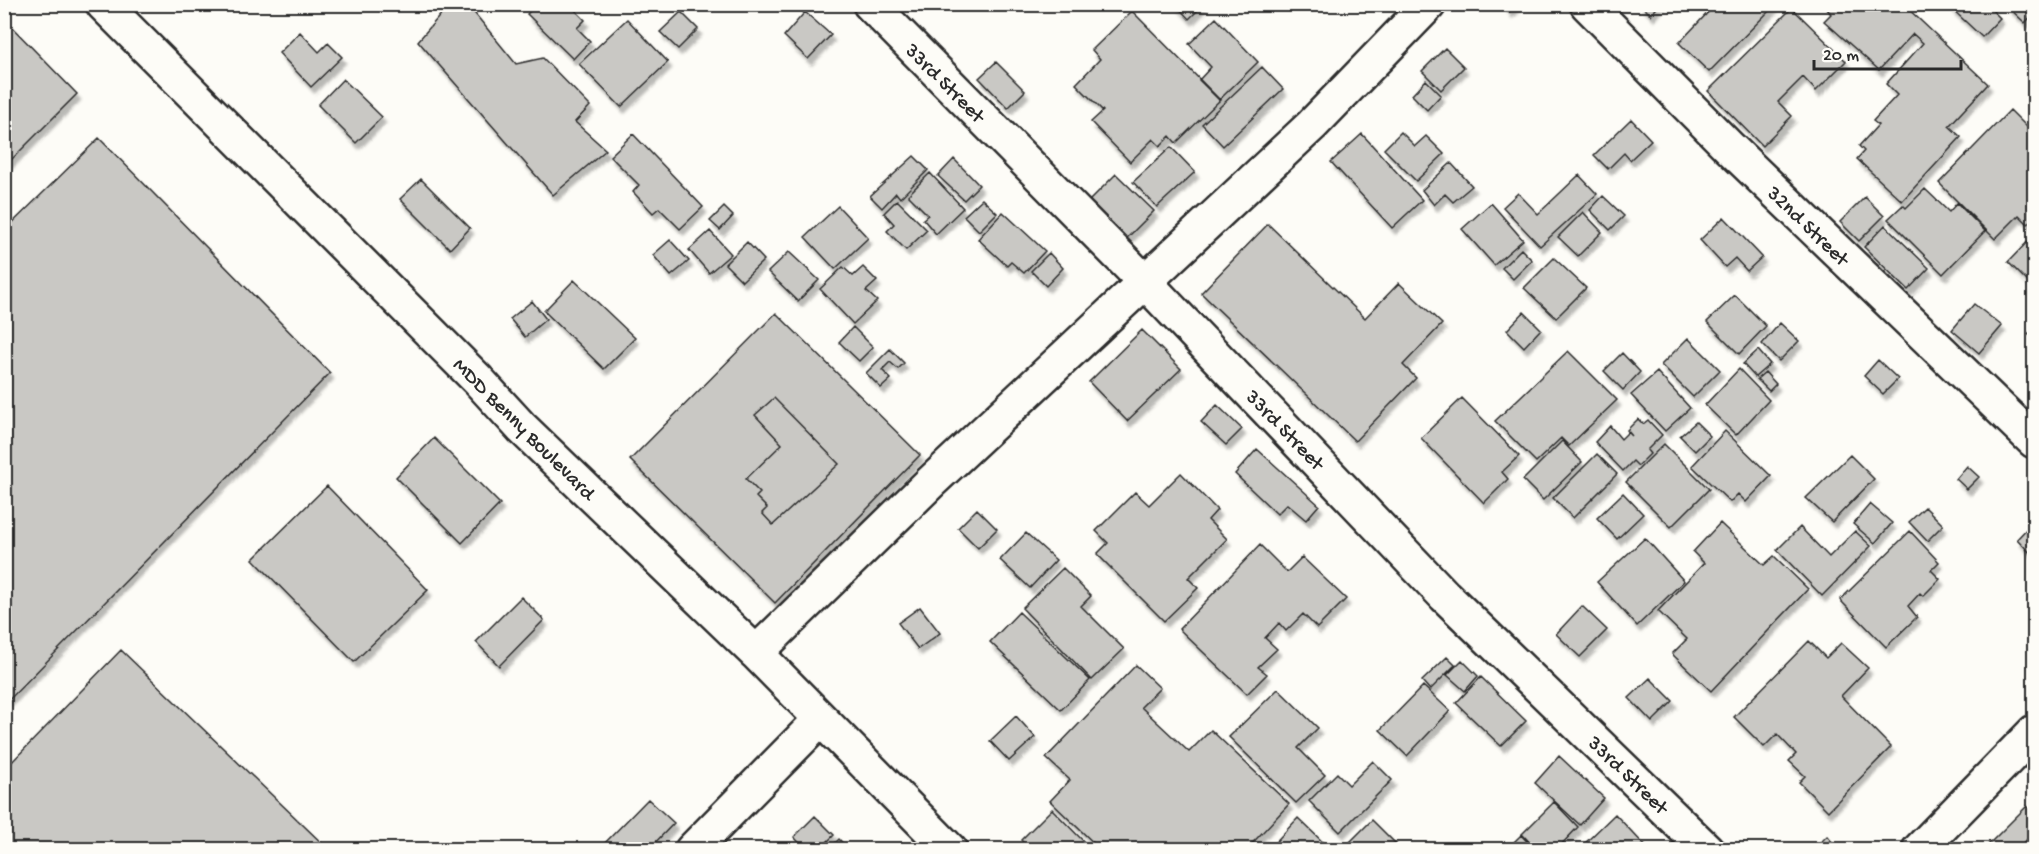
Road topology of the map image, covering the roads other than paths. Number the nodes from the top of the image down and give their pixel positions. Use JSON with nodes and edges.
{"nodes":[{"id":1,"x":103,"y":4,"type":"edge"},
{"id":2,"x":870,"y":4,"type":"edge"},
{"id":3,"x":1429,"y":4,"type":"edge"},
{"id":4,"x":1587,"y":4,"type":"edge"},
{"id":5,"x":1146,"y":282,"type":"junction"},
{"id":6,"x":2034,"y":441,"type":"edge"},
{"id":7,"x":756,"y":653,"type":"junction"},
{"id":8,"x":822,"y":719,"type":"junction"},
{"id":9,"x":2034,"y":732,"type":"edge"},
{"id":10,"x":692,"y":849,"type":"edge"},
{"id":11,"x":950,"y":849,"type":"edge"},
{"id":12,"x":1707,"y":849,"type":"edge"},
{"id":13,"x":1919,"y":849,"type":"edge"}],
"edges":[{"from":1,"to":7,"type":"street","name":"MDD Benny Boulevard"},
{"from":2,"to":5,"type":"street","name":"33rd Street"},
{"from":3,"to":5,"type":"street"},
{"from":4,"to":6,"type":"street","name":"32nd Street"},
{"from":5,"to":7,"type":"street"},
{"from":5,"to":12,"type":"street","name":"33rd Street"},
{"from":7,"to":8,"type":"street","name":"MDD Benny Boulevard"},
{"from":8,"to":10,"type":"street"},
{"from":8,"to":11,"type":"street","name":"MDD Benny Boulevard"},
{"from":9,"to":13,"type":"street"}]}
